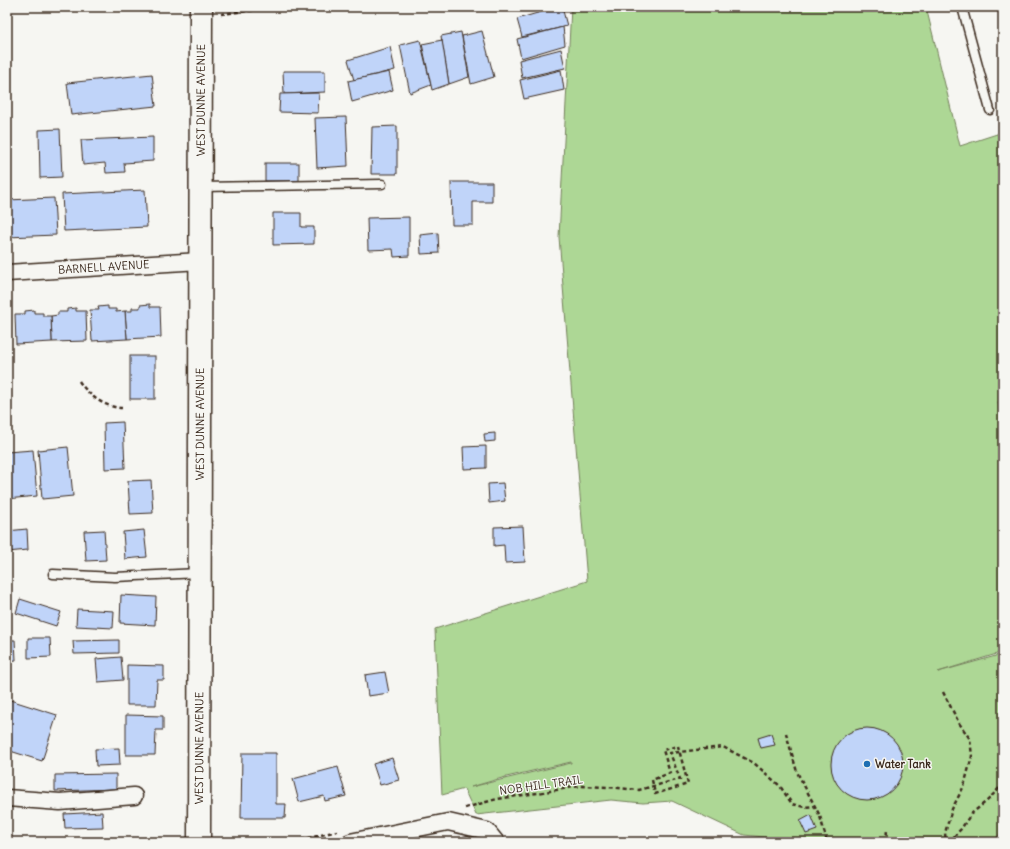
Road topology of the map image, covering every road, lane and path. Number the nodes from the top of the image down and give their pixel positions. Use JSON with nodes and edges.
{"nodes":[{"id":1,"x":279,"y":7,"type":"edge"},
{"id":2,"x":962,"y":7,"type":"edge"},
{"id":3,"x":201,"y":12,"type":"edge"},
{"id":4,"x":990,"y":110,"type":"dead end"},
{"id":5,"x":382,"y":184,"type":"dead end"},
{"id":6,"x":200,"y":186,"type":"junction"},
{"id":7,"x":200,"y":261,"type":"junction"},
{"id":8,"x":7,"y":273,"type":"edge"},
{"id":9,"x":79,"y":381,"type":"dead end"},
{"id":10,"x":122,"y":408,"type":"dead end"},
{"id":11,"x":199,"y":573,"type":"junction"},
{"id":12,"x":53,"y":574,"type":"dead end"},
{"id":13,"x":944,"y":692,"type":"dead end"},
{"id":14,"x":786,"y":734,"type":"dead end"},
{"id":15,"x":678,"y":746,"type":"joint"},
{"id":16,"x":1003,"y":784,"type":"edge"},
{"id":17,"x":134,"y":796,"type":"dead end"},
{"id":18,"x":7,"y":798,"type":"edge"},
{"id":19,"x":472,"y":806,"type":"dead end"},
{"id":20,"x":815,"y":806,"type":"junction"},
{"id":21,"x":887,"y":829,"type":"dead end"},
{"id":22,"x":492,"y":836,"type":"edge"},
{"id":23,"x":394,"y":838,"type":"edge"},
{"id":24,"x":199,"y":842,"type":"edge"},
{"id":25,"x":350,"y":842,"type":"edge"},
{"id":26,"x":827,"y":842,"type":"edge"},
{"id":27,"x":886,"y":842,"type":"edge"},
{"id":28,"x":948,"y":842,"type":"edge"}],
"edges":[{"from":1,"to":3,"type":"path"},
{"from":2,"to":4,"type":"lane"},
{"from":3,"to":6,"type":"main road","name":"WEST DUNNE AVENUE"},
{"from":5,"to":6,"type":"lane"},
{"from":6,"to":7,"type":"main road","name":"WEST DUNNE AVENUE"},
{"from":7,"to":8,"type":"street","name":"BARNELL AVENUE"},
{"from":7,"to":11,"type":"main road","name":"WEST DUNNE AVENUE"},
{"from":9,"to":10,"type":"path"},
{"from":11,"to":12,"type":"lane"},
{"from":11,"to":24,"type":"main road","name":"WEST DUNNE AVENUE"},
{"from":13,"to":28,"type":"path"},
{"from":14,"to":20,"type":"path"},
{"from":15,"to":15,"type":"path"},
{"from":16,"to":28,"type":"path"},
{"from":17,"to":18,"type":"street"},
{"from":19,"to":20,"type":"path","name":"NOB HILL TRAIL"},
{"from":20,"to":26,"type":"path"},
{"from":21,"to":27,"type":"path"},
{"from":22,"to":23,"type":"street"},
{"from":23,"to":25,"type":"street"}]}
